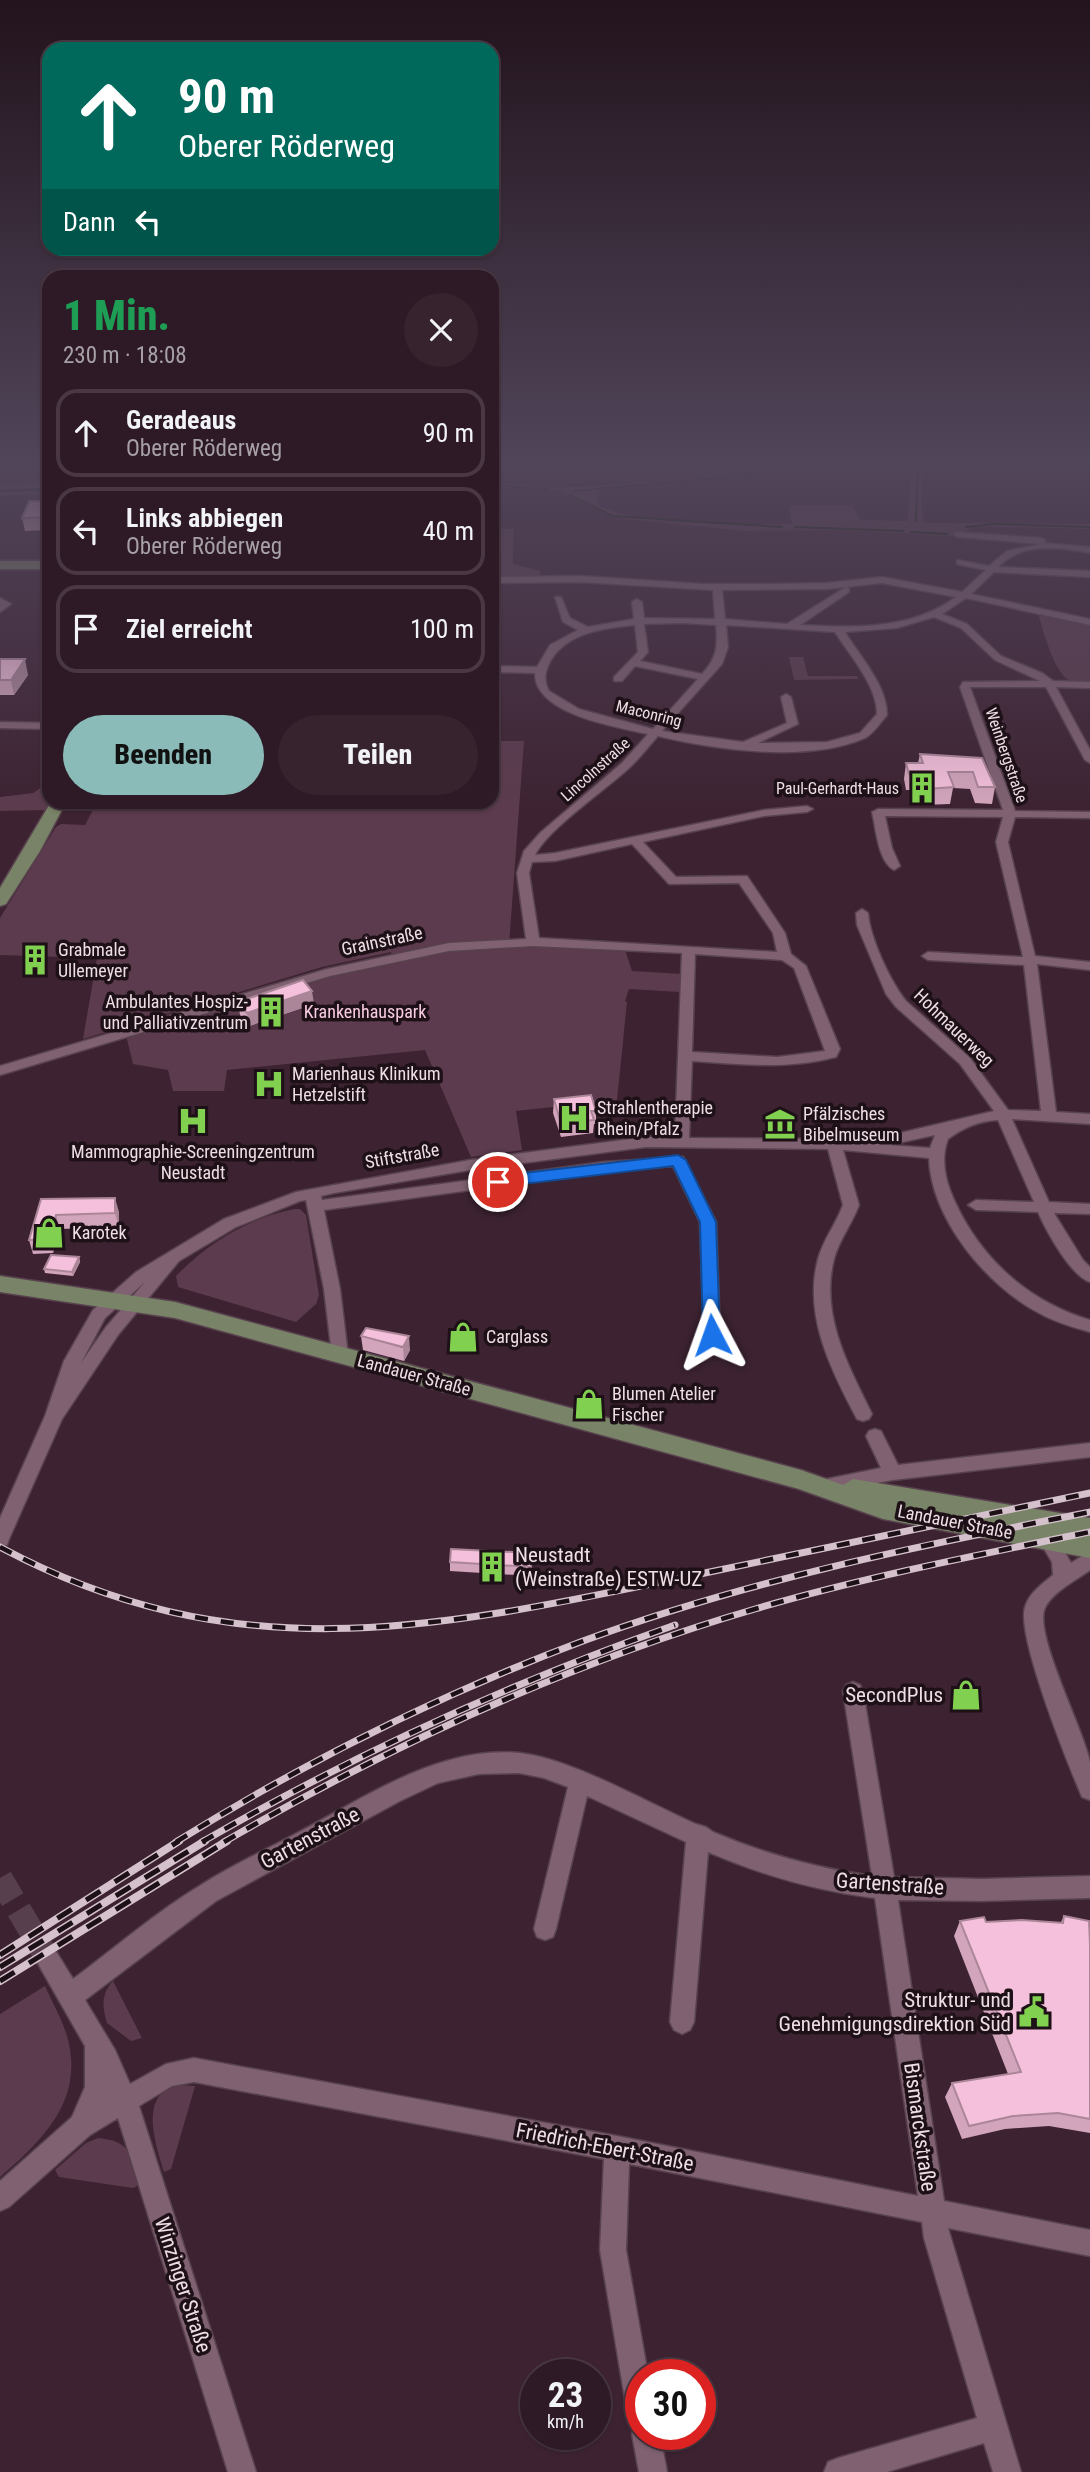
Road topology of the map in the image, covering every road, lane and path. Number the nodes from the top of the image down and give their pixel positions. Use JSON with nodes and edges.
{"nodes":[{"id":1,"x":983,"y":577,"type":"edge"},
{"id":2,"x":1080,"y":577,"type":"edge"},
{"id":3,"x":499,"y":580,"type":"edge"},
{"id":4,"x":1082,"y":584,"type":"dead end"},
{"id":5,"x":717,"y":587,"type":"junction"},
{"id":6,"x":846,"y":590,"type":"dead end"},
{"id":7,"x":962,"y":596,"type":"junction"},
{"id":8,"x":558,"y":599,"type":"dead end"},
{"id":9,"x":0,"y":601,"type":"edge"},
{"id":10,"x":637,"y":602,"type":"dead end"},
{"id":11,"x":0,"y":609,"type":"edge"},
{"id":12,"x":934,"y":614,"type":"junction"},
{"id":13,"x":641,"y":622,"type":"junction"},
{"id":14,"x":1090,"y":622,"type":"edge"},
{"id":15,"x":722,"y":623,"type":"junction"},
{"id":16,"x":788,"y":627,"type":"junction"},
{"id":17,"x":586,"y":630,"type":"junction"},
{"id":18,"x":839,"y":630,"type":"junction"},
{"id":19,"x":633,"y":663,"type":"junction"},
{"id":20,"x":499,"y":669,"type":"edge"},
{"id":21,"x":541,"y":670,"type":"junction"},
{"id":22,"x":706,"y":678,"type":"junction"},
{"id":23,"x":618,"y":679,"type":"dead end"},
{"id":24,"x":1050,"y":685,"type":"junction"},
{"id":25,"x":1090,"y":685,"type":"edge"},
{"id":26,"x":786,"y":697,"type":"dead end"},
{"id":27,"x":0,"y":725,"type":"edge"},
{"id":28,"x":1073,"y":727,"type":"junction"},
{"id":29,"x":1090,"y":727,"type":"edge"},
{"id":30,"x":42,"y":728,"type":"edge"},
{"id":31,"x":656,"y":733,"type":"junction"},
{"id":32,"x":741,"y":746,"type":"junction"},
{"id":33,"x":1090,"y":760,"type":"edge"},
{"id":34,"x":54,"y":809,"type":"edge"},
{"id":35,"x":807,"y":809,"type":"dead end"},
{"id":36,"x":1010,"y":813,"type":"junction"},
{"id":37,"x":1090,"y":815,"type":"edge"},
{"id":38,"x":635,"y":840,"type":"junction"},
{"id":39,"x":526,"y":859,"type":"junction"},
{"id":40,"x":894,"y":866,"type":"dead end"},
{"id":41,"x":0,"y":901,"type":"edge"},
{"id":42,"x":862,"y":913,"type":"dead end"},
{"id":43,"x":533,"y":942,"type":"junction"},
{"id":44,"x":690,"y":949,"type":"junction"},
{"id":45,"x":785,"y":956,"type":"junction"},
{"id":46,"x":928,"y":956,"type":"dead end"},
{"id":47,"x":1030,"y":960,"type":"junction"},
{"id":48,"x":1090,"y":965,"type":"edge"},
{"id":49,"x":684,"y":1056,"type":"junction"},
{"id":50,"x":0,"y":1071,"type":"edge"},
{"id":51,"x":1006,"y":1116,"type":"junction"},
{"id":52,"x":1049,"y":1117,"type":"junction"},
{"id":53,"x":1090,"y":1119,"type":"edge"},
{"id":54,"x":959,"y":1125,"type":"junction"},
{"id":55,"x":682,"y":1140,"type":"junction"},
{"id":56,"x":888,"y":1140,"type":"junction"},
{"id":57,"x":834,"y":1144,"type":"junction"},
{"id":58,"x":937,"y":1154,"type":"junction"},
{"id":59,"x":314,"y":1199,"type":"junction"},
{"id":60,"x":976,"y":1205,"type":"dead end"},
{"id":61,"x":1044,"y":1208,"type":"junction"},
{"id":62,"x":1090,"y":1209,"type":"edge"},
{"id":63,"x":178,"y":1255,"type":"junction"},
{"id":64,"x":1090,"y":1276,"type":"edge"},
{"id":65,"x":0,"y":1284,"type":"edge"},
{"id":66,"x":126,"y":1301,"type":"junction"},
{"id":67,"x":1090,"y":1326,"type":"edge"},
{"id":68,"x":712,"y":1335,"type":"dead end"},
{"id":69,"x":340,"y":1355,"type":"junction"},
{"id":70,"x":863,"y":1414,"type":"dead end"},
{"id":71,"x":875,"y":1436,"type":"dead end"},
{"id":72,"x":1090,"y":1450,"type":"edge"},
{"id":73,"x":893,"y":1473,"type":"junction"},
{"id":74,"x":823,"y":1486,"type":"junction"},
{"id":75,"x":1090,"y":1528,"type":"edge"},
{"id":76,"x":0,"y":1539,"type":"edge"},
{"id":77,"x":1047,"y":1539,"type":"junction"},
{"id":78,"x":1090,"y":1547,"type":"edge"},
{"id":79,"x":1090,"y":1559,"type":"edge"},
{"id":80,"x":1063,"y":1579,"type":"junction"},
{"id":81,"x":853,"y":1691,"type":"dead end"},
{"id":82,"x":580,"y":1781,"type":"junction"},
{"id":83,"x":1090,"y":1790,"type":"edge"},
{"id":84,"x":698,"y":1834,"type":"junction"},
{"id":85,"x":1090,"y":1887,"type":"edge"},
{"id":86,"x":885,"y":1888,"type":"junction"},
{"id":87,"x":545,"y":1929,"type":"dead end"},
{"id":88,"x":49,"y":1961,"type":"tunnel mouth"},
{"id":89,"x":70,"y":1996,"type":"junction"},
{"id":90,"x":682,"y":2022,"type":"dead end"},
{"id":91,"x":93,"y":2036,"type":"junction"},
{"id":92,"x":124,"y":2099,"type":"junction"},
{"id":93,"x":81,"y":2126,"type":"junction"},
{"id":94,"x":617,"y":2149,"type":"junction"},
{"id":95,"x":0,"y":2198,"type":"edge"},
{"id":96,"x":932,"y":2211,"type":"junction"},
{"id":97,"x":1090,"y":2243,"type":"edge"},
{"id":98,"x":632,"y":2359,"type":"edge"},
{"id":99,"x":993,"y":2427,"type":"junction"},
{"id":100,"x":647,"y":2450,"type":"edge"},
{"id":101,"x":649,"y":2471,"type":"edge"},
{"id":102,"x":242,"y":2472,"type":"edge"},
{"id":103,"x":838,"y":2472,"type":"edge"},
{"id":104,"x":1007,"y":2472,"type":"edge"}],
"edges":[{"from":1,"to":7,"type":"street"},
{"from":2,"to":4,"type":"street"},
{"from":3,"to":5,"type":"street"},
{"from":5,"to":7,"type":"street"},
{"from":5,"to":15,"type":"street","name":"Lincolnstraße"},
{"from":6,"to":16,"type":"street"},
{"from":7,"to":12,"type":"street"},
{"from":7,"to":14,"type":"street"},
{"from":8,"to":17,"type":"street"},
{"from":9,"to":11,"type":"street"},
{"from":10,"to":13,"type":"street"},
{"from":12,"to":18,"type":"street"},
{"from":12,"to":24,"type":"street"},
{"from":13,"to":15,"type":"street"},
{"from":13,"to":17,"type":"street"},
{"from":13,"to":19,"type":"street"},
{"from":15,"to":16,"type":"street"},
{"from":15,"to":22,"type":"street","name":"Lincolnstraße"},
{"from":16,"to":18,"type":"street"},
{"from":17,"to":21,"type":"street"},
{"from":18,"to":32,"type":"street","name":"Maconring"},
{"from":19,"to":22,"type":"street"},
{"from":19,"to":23,"type":"street"},
{"from":20,"to":21,"type":"street"},
{"from":21,"to":31,"type":"street","name":"Maconring"},
{"from":22,"to":31,"type":"street","name":"Lincolnstraße"},
{"from":24,"to":25,"type":"street"},
{"from":24,"to":28,"type":"street"},
{"from":24,"to":36,"type":"street","name":"Weinbergstraße"},
{"from":26,"to":32,"type":"street"},
{"from":27,"to":30,"type":"street"},
{"from":28,"to":29,"type":"street"},
{"from":28,"to":33,"type":"street"},
{"from":31,"to":32,"type":"street","name":"Maconring"},
{"from":31,"to":39,"type":"street","name":"Lincolnstraße"},
{"from":34,"to":41,"type":"main road"},
{"from":35,"to":38,"type":"street"},
{"from":36,"to":37,"type":"street"},
{"from":36,"to":40,"type":"street"},
{"from":36,"to":47,"type":"street","name":"Weinbergstraße"},
{"from":38,"to":39,"type":"street"},
{"from":38,"to":45,"type":"street"},
{"from":39,"to":43,"type":"street"},
{"from":42,"to":51,"type":"street","name":"Hohmauerweg"},
{"from":43,"to":44,"type":"street","name":"Grainstraße"},
{"from":43,"to":50,"type":"street","name":"Grainstraße"},
{"from":44,"to":45,"type":"street","name":"Grainstraße"},
{"from":44,"to":49,"type":"street"},
{"from":45,"to":49,"type":"street"},
{"from":46,"to":47,"type":"street"},
{"from":47,"to":48,"type":"street"},
{"from":47,"to":52,"type":"street","name":"Weinbergstraße"},
{"from":49,"to":55,"type":"street"},
{"from":51,"to":52,"type":"street","name":"Stiftstraße"},
{"from":51,"to":54,"type":"street","name":"Stiftstraße"},
{"from":51,"to":61,"type":"street","name":"Hohmauerweg"},
{"from":52,"to":53,"type":"street","name":"Stiftstraße"},
{"from":54,"to":56,"type":"street","name":"Stiftstraße"},
{"from":54,"to":58,"type":"street"},
{"from":55,"to":57,"type":"street","name":"Stiftstraße"},
{"from":55,"to":59,"type":"street","name":"Stiftstraße"},
{"from":56,"to":57,"type":"street","name":"Stiftstraße"},
{"from":56,"to":58,"type":"street","name":"Stiftstraße"},
{"from":57,"to":58,"type":"street","name":"Stiftstraße"},
{"from":57,"to":70,"type":"street"},
{"from":58,"to":67,"type":"street"},
{"from":59,"to":63,"type":"street","name":"Stiftstraße"},
{"from":59,"to":68,"type":"street"},
{"from":59,"to":69,"type":"street"},
{"from":60,"to":61,"type":"street"},
{"from":61,"to":62,"type":"street"},
{"from":61,"to":64,"type":"street","name":"Hohmauerweg"},
{"from":63,"to":66,"type":"street","name":"Stiftstraße"},
{"from":63,"to":66,"type":"street","name":"Stiftstraße"},
{"from":65,"to":66,"type":"main road","name":"Landauer Straße"},
{"from":66,"to":69,"type":"main road","name":"Landauer Straße"},
{"from":66,"to":76,"type":"street"},
{"from":69,"to":74,"type":"main road","name":"Landauer Straße"},
{"from":71,"to":73,"type":"street"},
{"from":72,"to":73,"type":"street"},
{"from":73,"to":74,"type":"street"},
{"from":74,"to":75,"type":"main road","name":"Landauer Straße"},
{"from":74,"to":77,"type":"main road","name":"Landauer Straße"},
{"from":77,"to":78,"type":"main road","name":"Landauer Straße"},
{"from":77,"to":80,"type":"street"},
{"from":79,"to":80,"type":"street"},
{"from":80,"to":83,"type":"street"},
{"from":81,"to":86,"type":"street","name":"Bismarckstraße"},
{"from":82,"to":84,"type":"street","name":"Gartenstraße"},
{"from":82,"to":87,"type":"street"},
{"from":82,"to":89,"type":"street","name":"Gartenstraße"},
{"from":84,"to":86,"type":"street","name":"Gartenstraße"},
{"from":84,"to":90,"type":"street"},
{"from":85,"to":86,"type":"street","name":"Gartenstraße"},
{"from":86,"to":96,"type":"street","name":"Bismarckstraße"},
{"from":88,"to":89,"type":"street"},
{"from":89,"to":91,"type":"street"},
{"from":91,"to":92,"type":"street","name":"Winzinger Straße"},
{"from":91,"to":93,"type":"street"},
{"from":92,"to":93,"type":"street","name":"Friedrich-Ebert-Straße"},
{"from":92,"to":94,"type":"street","name":"Friedrich-Ebert-Straße"},
{"from":92,"to":102,"type":"street","name":"Winzinger Straße"},
{"from":93,"to":95,"type":"street","name":"Friedrich-Ebert-Straße"},
{"from":94,"to":96,"type":"street","name":"Friedrich-Ebert-Straße"},
{"from":94,"to":98,"type":"street"},
{"from":96,"to":97,"type":"street","name":"Friedrich-Ebert-Straße"},
{"from":96,"to":99,"type":"street","name":"Bismarckstraße"},
{"from":99,"to":103,"type":"street"},
{"from":99,"to":104,"type":"street","name":"Bismarckstraße"},
{"from":100,"to":101,"type":"street"}]}
